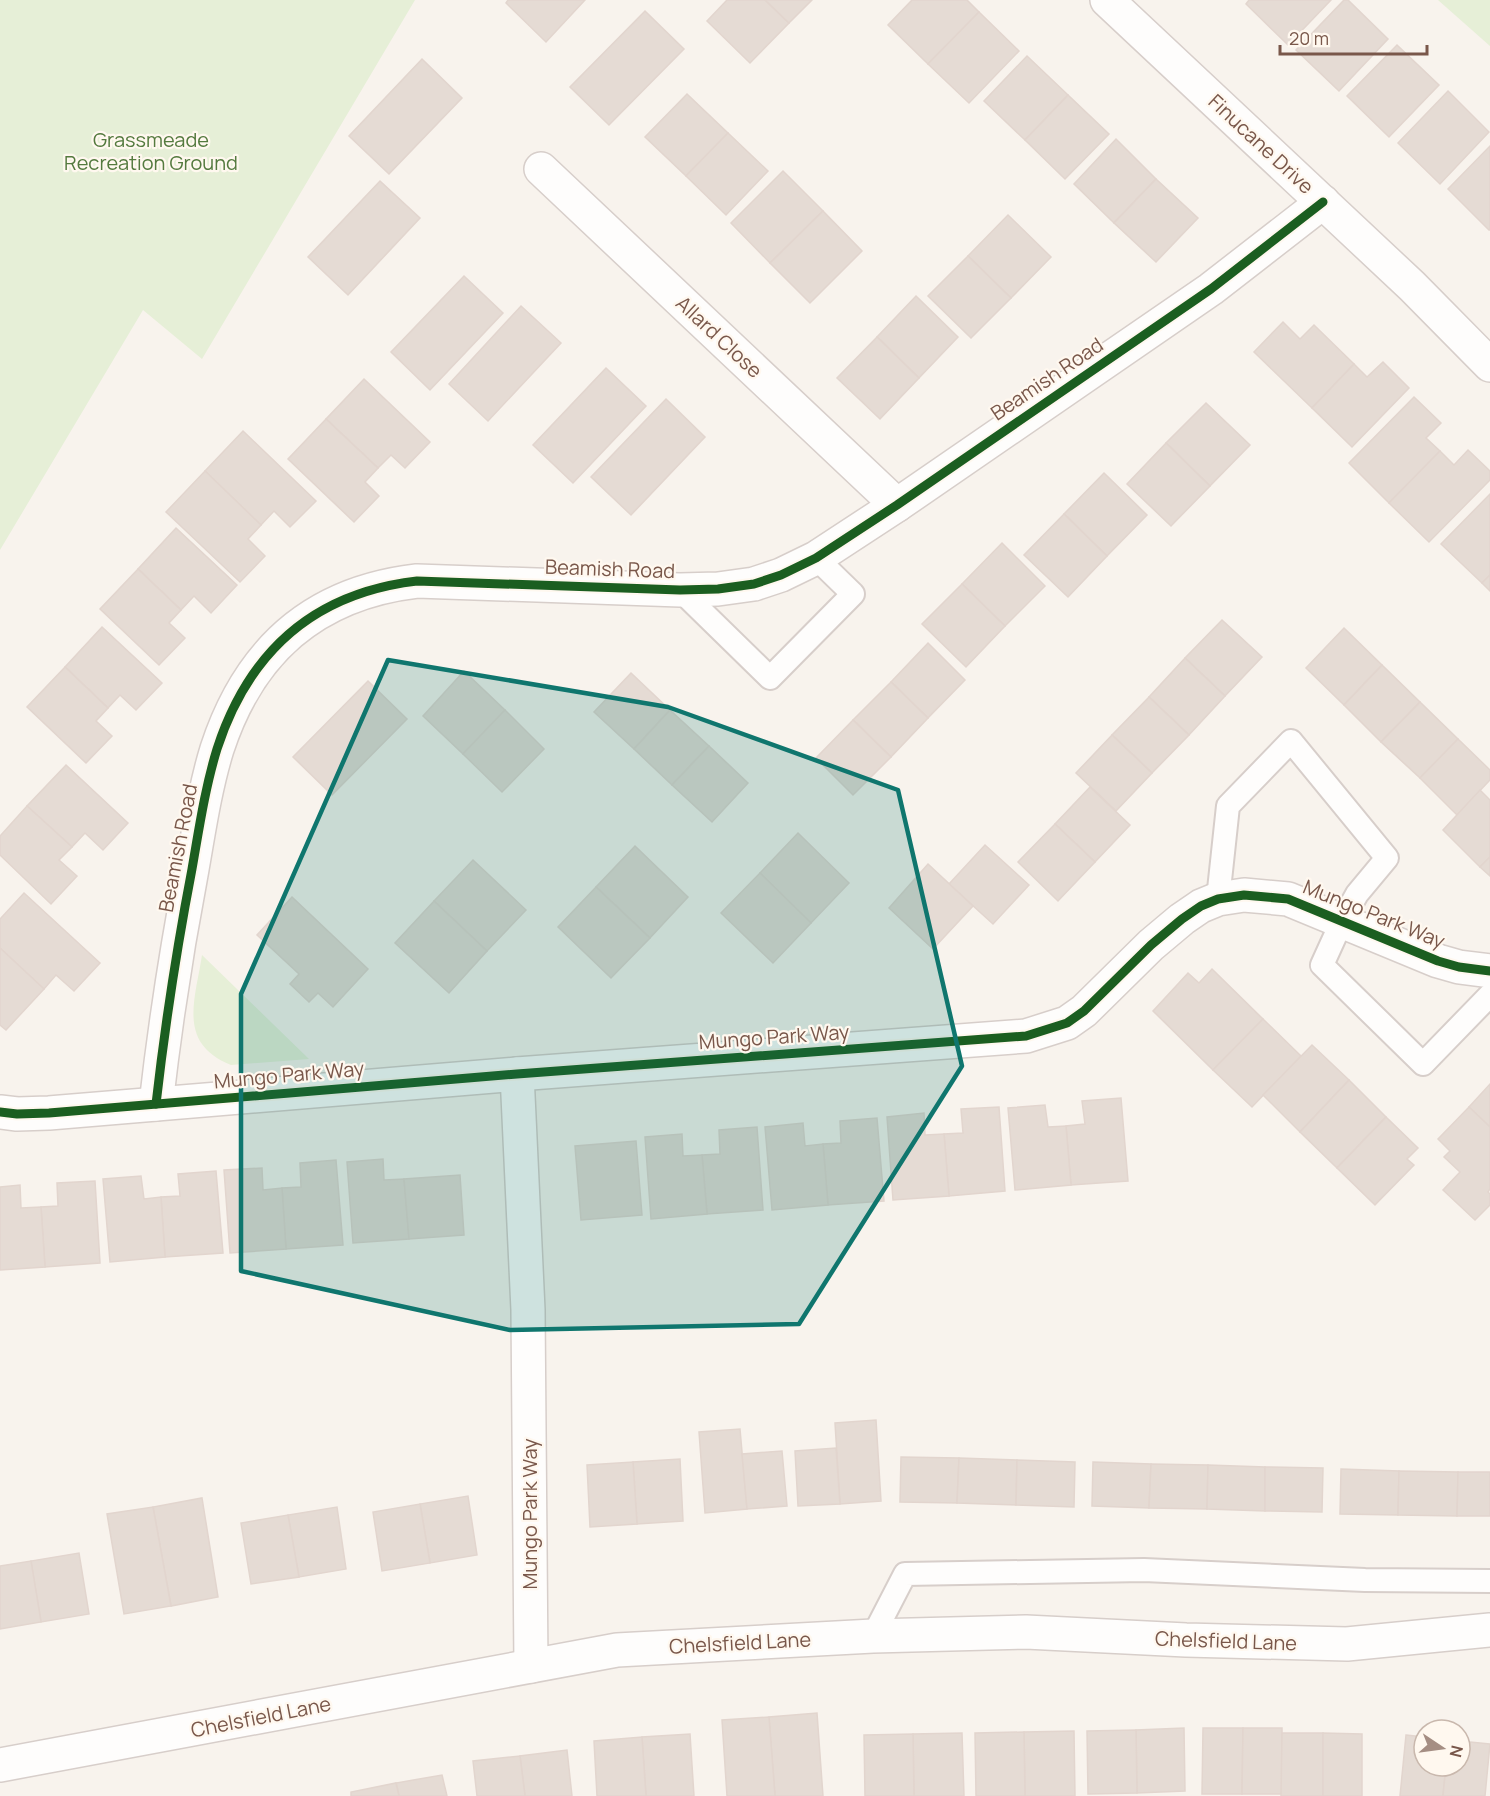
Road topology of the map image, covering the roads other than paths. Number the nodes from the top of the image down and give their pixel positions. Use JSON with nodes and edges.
{"nodes":[{"id":1,"x":1107,"y":0,"type":"edge"},
{"id":2,"x":541,"y":169,"type":"dead end"},
{"id":3,"x":1323,"y":202,"type":"junction"},
{"id":4,"x":1490,"y":365,"type":"edge"},
{"id":5,"x":897,"y":504,"type":"junction"},
{"id":6,"x":816,"y":558,"type":"junction"},
{"id":7,"x":680,"y":590,"type":"junction"},
{"id":8,"x":1218,"y":899,"type":"junction"},
{"id":9,"x":1342,"y":921,"type":"junction"},
{"id":10,"x":1490,"y":971,"type":"edge"},
{"id":11,"x":1490,"y":995,"type":"edge"},
{"id":12,"x":517,"y":1074,"type":"junction"},
{"id":13,"x":156,"y":1104,"type":"junction"},
{"id":14,"x":0,"y":1112,"type":"edge"},
{"id":15,"x":1490,"y":1581,"type":"edge"},
{"id":16,"x":1490,"y":1630,"type":"edge"},
{"id":17,"x":873,"y":1636,"type":"junction"},
{"id":18,"x":531,"y":1666,"type":"junction"},
{"id":19,"x":0,"y":1765,"type":"edge"}],
"edges":[{"from":1,"to":3,"type":"street","name":"Finucane Drive"},
{"from":2,"to":5,"type":"street","name":"Allard Close"},
{"from":3,"to":4,"type":"street","name":"Finucane Drive"},
{"from":3,"to":5,"type":"street","name":"Beamish Road"},
{"from":5,"to":6,"type":"street","name":"Beamish Road"},
{"from":6,"to":7,"type":"street","name":"Beamish Road"},
{"from":6,"to":7,"type":"lane"},
{"from":7,"to":13,"type":"street","name":"Beamish Road"},
{"from":8,"to":9,"type":"street","name":"Mungo Park Way"},
{"from":8,"to":9,"type":"lane"},
{"from":8,"to":12,"type":"street","name":"Mungo Park Way"},
{"from":9,"to":10,"type":"street","name":"Mungo Park Way"},
{"from":9,"to":11,"type":"lane"},
{"from":12,"to":13,"type":"street","name":"Mungo Park Way"},
{"from":12,"to":18,"type":"street","name":"Mungo Park Way"},
{"from":13,"to":14,"type":"street","name":"Mungo Park Way"},
{"from":15,"to":17,"type":"lane"},
{"from":16,"to":17,"type":"street","name":"Chelsfield Lane"},
{"from":17,"to":18,"type":"street","name":"Chelsfield Lane"},
{"from":18,"to":19,"type":"street","name":"Chelsfield Lane"}]}
